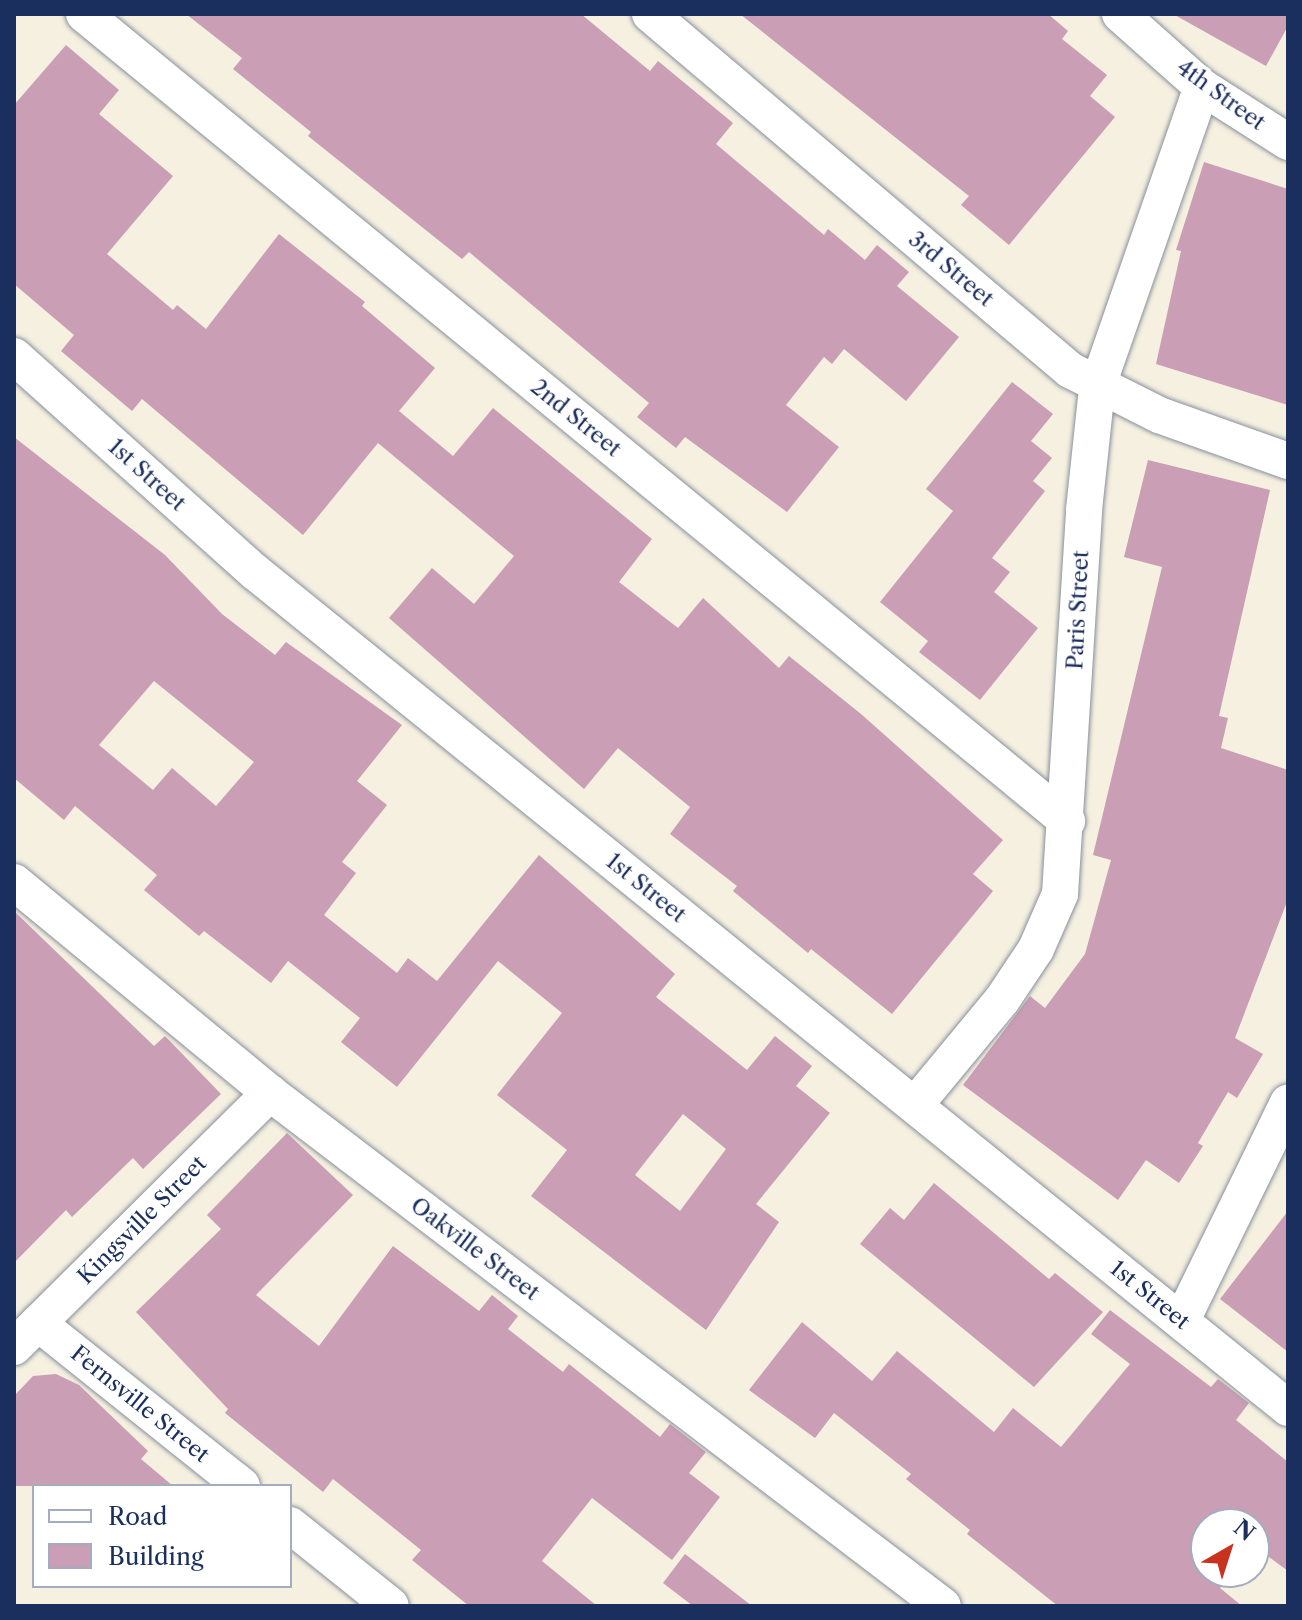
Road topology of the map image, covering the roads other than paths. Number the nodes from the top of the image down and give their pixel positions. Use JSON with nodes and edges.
{"nodes":[{"id":1,"x":84,"y":14,"type":"edge"},
{"id":2,"x":650,"y":14,"type":"edge"},
{"id":3,"x":1120,"y":14,"type":"edge"},
{"id":4,"x":1202,"y":87,"type":"junction"},
{"id":5,"x":1288,"y":142,"type":"edge"},
{"id":6,"x":14,"y":356,"type":"edge"},
{"id":7,"x":1097,"y":388,"type":"junction"},
{"id":8,"x":1288,"y":461,"type":"edge"},
{"id":9,"x":1067,"y":821,"type":"junction"},
{"id":10,"x":14,"y":882,"type":"edge"},
{"id":11,"x":270,"y":1093,"type":"junction"},
{"id":12,"x":1288,"y":1103,"type":"edge"},
{"id":13,"x":915,"y":1105,"type":"junction"},
{"id":14,"x":1182,"y":1320,"type":"junction"},
{"id":15,"x":26,"y":1335,"type":"edge"},
{"id":16,"x":1288,"y":1408,"type":"edge"},
{"id":17,"x":239,"y":1484,"type":"edge"},
{"id":18,"x":292,"y":1527,"type":"edge"},
{"id":19,"x":391,"y":1606,"type":"edge"},
{"id":20,"x":943,"y":1606,"type":"edge"}],
"edges":[{"from":1,"to":9,"type":"street","name":"2nd Street"},
{"from":2,"to":7,"type":"street","name":"3rd Street"},
{"from":3,"to":4,"type":"street","name":"4th Street"},
{"from":4,"to":5,"type":"street","name":"4th Street"},
{"from":4,"to":7,"type":"street","name":"Paris Street"},
{"from":6,"to":13,"type":"street","name":"1st Street"},
{"from":7,"to":8,"type":"street","name":"3rd Street"},
{"from":7,"to":9,"type":"street","name":"Paris Street"},
{"from":9,"to":13,"type":"street","name":"Paris Street"},
{"from":10,"to":11,"type":"street","name":"Oakville Street"},
{"from":11,"to":15,"type":"street","name":"Kingsville Street"},
{"from":11,"to":20,"type":"street","name":"Oakville Street"},
{"from":12,"to":14,"type":"street"},
{"from":13,"to":14,"type":"street","name":"1st Street"},
{"from":14,"to":16,"type":"street","name":"1st Street"},
{"from":15,"to":17,"type":"street","name":"Fernsville Street"},
{"from":18,"to":19,"type":"street"}]}
